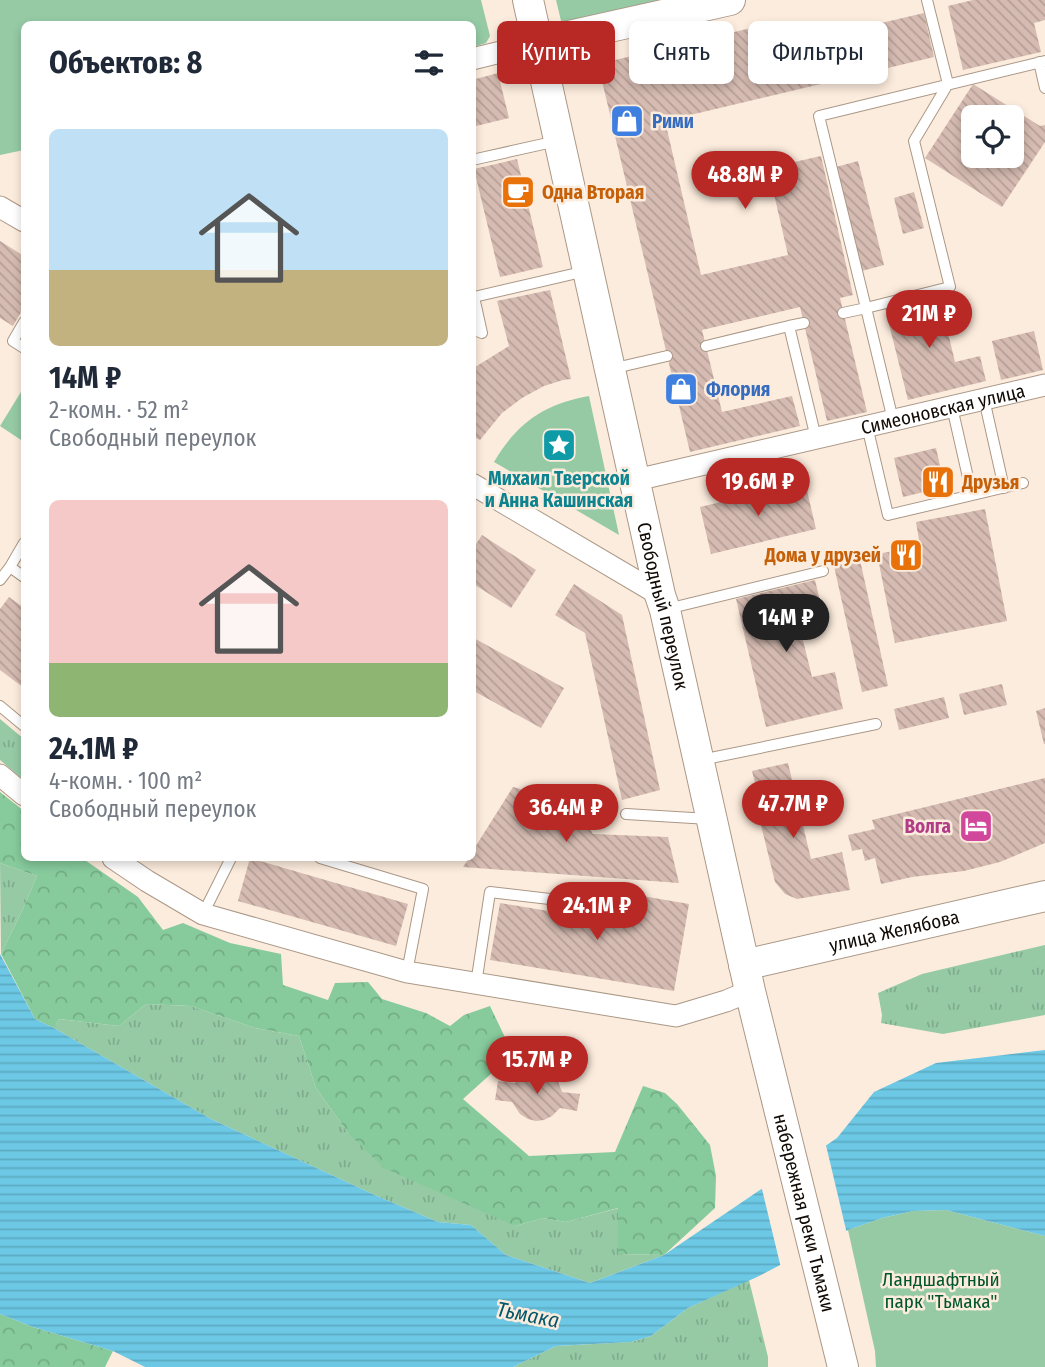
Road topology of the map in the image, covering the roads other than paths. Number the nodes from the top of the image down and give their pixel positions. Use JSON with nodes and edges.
{"nodes":[{"id":1,"x":528,"y":0,"type":"edge"},
{"id":2,"x":730,"y":0,"type":"edge"},
{"id":3,"x":928,"y":0,"type":"edge"},
{"id":4,"x":533,"y":21,"type":"edge"},
{"id":5,"x":615,"y":26,"type":"edge"},
{"id":6,"x":497,"y":53,"type":"edge"},
{"id":7,"x":476,"y":58,"type":"edge"},
{"id":8,"x":1042,"y":61,"type":"edge"},
{"id":9,"x":547,"y":84,"type":"edge"},
{"id":10,"x":948,"y":84,"type":"junction"},
{"id":11,"x":1045,"y":88,"type":"edge"},
{"id":12,"x":560,"y":140,"type":"junction"},
{"id":13,"x":476,"y":159,"type":"edge"},
{"id":14,"x":0,"y":207,"type":"edge"},
{"id":15,"x":21,"y":219,"type":"edge"},
{"id":16,"x":589,"y":270,"type":"junction"},
{"id":17,"x":476,"y":294,"type":"edge"},
{"id":18,"x":476,"y":308,"type":"edge"},
{"id":19,"x":866,"y":308,"type":"junction"},
{"id":20,"x":844,"y":313,"type":"dead end"},
{"id":21,"x":804,"y":323,"type":"dead end"},
{"id":22,"x":789,"y":326,"type":"junction"},
{"id":23,"x":21,"y":327,"type":"edge"},
{"id":24,"x":476,"y":331,"type":"edge"},
{"id":25,"x":21,"y":346,"type":"edge"},
{"id":26,"x":706,"y":346,"type":"dead end"},
{"id":27,"x":667,"y":356,"type":"dead end"},
{"id":28,"x":611,"y":369,"type":"junction"},
{"id":29,"x":1045,"y":385,"type":"edge"},
{"id":30,"x":984,"y":399,"type":"junction"},
{"id":31,"x":951,"y":407,"type":"junction"},
{"id":32,"x":893,"y":420,"type":"junction"},
{"id":33,"x":867,"y":426,"type":"junction"},
{"id":34,"x":816,"y":438,"type":"junction"},
{"id":35,"x":636,"y":480,"type":"junction"},
{"id":36,"x":1023,"y":483,"type":"dead end"},
{"id":37,"x":476,"y":487,"type":"edge"},
{"id":38,"x":1004,"y":488,"type":"junction"},
{"id":39,"x":972,"y":495,"type":"junction"},
{"id":40,"x":21,"y":548,"type":"edge"},
{"id":41,"x":10,"y":567,"type":"junction"},
{"id":42,"x":823,"y":571,"type":"dead end"},
{"id":43,"x":21,"y":575,"type":"edge"},
{"id":44,"x":0,"y":580,"type":"edge"},
{"id":45,"x":662,"y":602,"type":"junction"},
{"id":46,"x":0,"y":706,"type":"edge"},
{"id":47,"x":21,"y":724,"type":"edge"},
{"id":48,"x":876,"y":724,"type":"dead end"},
{"id":49,"x":698,"y":760,"type":"junction"},
{"id":50,"x":0,"y":775,"type":"edge"},
{"id":51,"x":21,"y":792,"type":"edge"},
{"id":52,"x":626,"y":814,"type":"dead end"},
{"id":53,"x":711,"y":819,"type":"junction"},
{"id":54,"x":117,"y":861,"type":"edge"},
{"id":55,"x":230,"y":861,"type":"edge"},
{"id":56,"x":330,"y":861,"type":"edge"},
{"id":57,"x":1045,"y":896,"type":"edge"},
{"id":58,"x":601,"y":905,"type":"dead end"},
{"id":59,"x":203,"y":914,"type":"junction"},
{"id":60,"x":407,"y":972,"type":"junction"},
{"id":61,"x":747,"y":978,"type":"junction"},
{"id":62,"x":475,"y":984,"type":"junction"},
{"id":63,"x":774,"y":1089,"type":"joint"},
{"id":64,"x":835,"y":1352,"type":"edge"},
{"id":65,"x":843,"y":1367,"type":"edge"}],
"edges":[{"from":1,"to":4,"type":"street","name":"Свободный переулок"},
{"from":2,"to":5,"type":"street"},
{"from":3,"to":10,"type":"lane"},
{"from":6,"to":7,"type":"street"},
{"from":8,"to":10,"type":"lane"},
{"from":8,"to":11,"type":"lane"},
{"from":9,"to":12,"type":"street","name":"Свободный переулок"},
{"from":10,"to":19,"type":"lane"},
{"from":10,"to":19,"type":"lane"},
{"from":12,"to":13,"type":"lane"},
{"from":12,"to":16,"type":"street","name":"Свободный переулок"},
{"from":14,"to":15,"type":"street"},
{"from":16,"to":17,"type":"lane"},
{"from":16,"to":28,"type":"street","name":"Свободный переулок"},
{"from":18,"to":24,"type":"lane"},
{"from":19,"to":20,"type":"lane"},
{"from":19,"to":32,"type":"lane"},
{"from":21,"to":22,"type":"lane"},
{"from":22,"to":26,"type":"lane"},
{"from":22,"to":34,"type":"lane"},
{"from":23,"to":25,"type":"lane"},
{"from":27,"to":28,"type":"lane"},
{"from":28,"to":35,"type":"street","name":"Свободный переулок"},
{"from":29,"to":30,"type":"street","name":"Симеоновская улица"},
{"from":30,"to":31,"type":"street","name":"Симеоновская улица"},
{"from":30,"to":38,"type":"lane"},
{"from":31,"to":32,"type":"street","name":"Симеоновская улица"},
{"from":31,"to":39,"type":"lane"},
{"from":32,"to":33,"type":"street","name":"Симеоновская улица"},
{"from":33,"to":34,"type":"street","name":"Симеоновская улица"},
{"from":33,"to":39,"type":"lane"},
{"from":34,"to":35,"type":"street","name":"Симеоновская улица"},
{"from":35,"to":45,"type":"street","name":"Свободный переулок"},
{"from":36,"to":38,"type":"lane"},
{"from":37,"to":45,"type":"street"},
{"from":38,"to":39,"type":"lane"},
{"from":40,"to":41,"type":"lane"},
{"from":41,"to":43,"type":"lane"},
{"from":41,"to":44,"type":"lane"},
{"from":42,"to":45,"type":"lane"},
{"from":45,"to":49,"type":"street","name":"Свободный переулок"},
{"from":46,"to":47,"type":"lane"},
{"from":48,"to":49,"type":"lane"},
{"from":49,"to":53,"type":"street","name":"Свободный переулок"},
{"from":50,"to":51,"type":"street"},
{"from":52,"to":53,"type":"lane"},
{"from":53,"to":61,"type":"street","name":"Свободный переулок"},
{"from":54,"to":59,"type":"street"},
{"from":55,"to":59,"type":"lane"},
{"from":56,"to":60,"type":"lane"},
{"from":57,"to":61,"type":"street","name":"улица Желябова"},
{"from":58,"to":62,"type":"lane"},
{"from":59,"to":60,"type":"street"},
{"from":60,"to":62,"type":"street"},
{"from":61,"to":62,"type":"street"},
{"from":61,"to":63,"type":"street","name":"Свободный переулок"},
{"from":63,"to":64,"type":"street","name":"набережная реки Тьмаки"},
{"from":64,"to":65,"type":"street","name":"набережная реки Тьмаки"}]}
